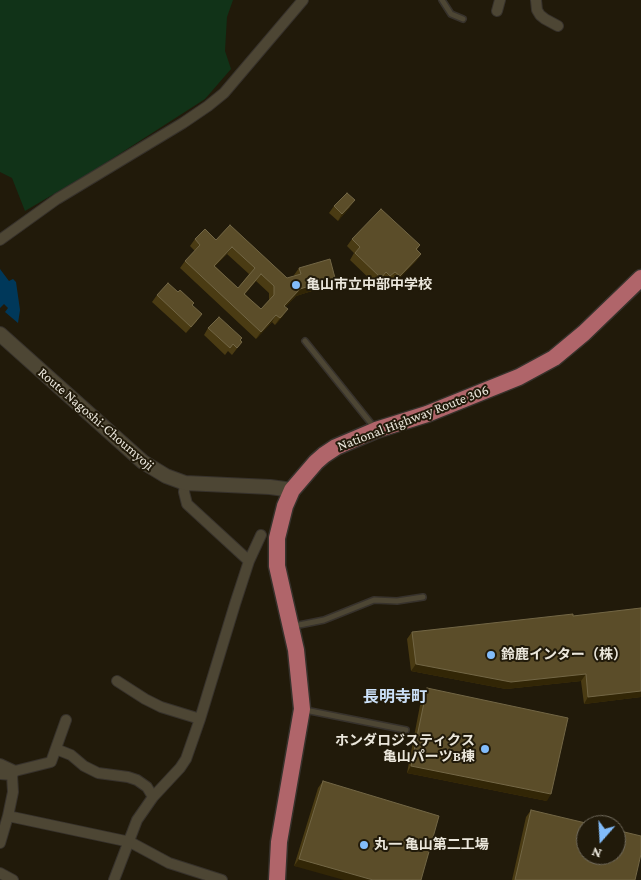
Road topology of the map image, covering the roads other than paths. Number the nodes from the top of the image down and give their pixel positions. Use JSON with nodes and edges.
{"nodes":[{"id":1,"x":303,"y":0,"type":"edge"},
{"id":2,"x":442,"y":0,"type":"edge"},
{"id":3,"x":500,"y":0,"type":"edge"},
{"id":4,"x":536,"y":0,"type":"edge"},
{"id":5,"x":497,"y":11,"type":"dead end"},
{"id":6,"x":463,"y":19,"type":"dead end"},
{"id":7,"x":558,"y":26,"type":"dead end"},
{"id":8,"x":0,"y":240,"type":"edge"},
{"id":9,"x":641,"y":278,"type":"edge"},
{"id":10,"x":2,"y":340,"type":"edge"},
{"id":11,"x":305,"y":341,"type":"dead end"},
{"id":12,"x":376,"y":430,"type":"junction"},
{"id":13,"x":185,"y":483,"type":"junction"},
{"id":14,"x":292,"y":490,"type":"junction"},
{"id":15,"x":261,"y":535,"type":"dead end"},
{"id":16,"x":249,"y":561,"type":"junction"},
{"id":17,"x":423,"y":597,"type":"dead end"},
{"id":18,"x":291,"y":626,"type":"junction"},
{"id":19,"x":117,"y":681,"type":"dead end"},
{"id":20,"x":302,"y":709,"type":"junction"},
{"id":21,"x":200,"y":719,"type":"junction"},
{"id":22,"x":66,"y":720,"type":"dead end"},
{"id":23,"x":406,"y":730,"type":"dead end"},
{"id":24,"x":56,"y":749,"type":"junction"},
{"id":25,"x":0,"y":764,"type":"edge"},
{"id":26,"x":14,"y":773,"type":"junction"},
{"id":27,"x":0,"y":774,"type":"edge"},
{"id":28,"x":153,"y":797,"type":"junction"},
{"id":29,"x":8,"y":816,"type":"junction"},
{"id":30,"x":130,"y":842,"type":"junction"},
{"id":31,"x":0,"y":843,"type":"edge"},
{"id":32,"x":0,"y":873,"type":"edge"},
{"id":33,"x":13,"y":880,"type":"edge"},
{"id":34,"x":114,"y":880,"type":"edge"},
{"id":35,"x":222,"y":880,"type":"edge"},
{"id":36,"x":277,"y":880,"type":"edge"}],
"edges":[{"from":1,"to":8,"type":"street"},
{"from":2,"to":6,"type":"lane"},
{"from":3,"to":5,"type":"street"},
{"from":4,"to":7,"type":"street"},
{"from":9,"to":12,"type":"highway","name":"National Highway Route 306"},
{"from":10,"to":13,"type":"main road","name":"Route Nagoshi-Choumyoji"},
{"from":11,"to":12,"type":"lane"},
{"from":12,"to":14,"type":"highway","name":"National Highway Route 306"},
{"from":13,"to":14,"type":"main road","name":"Route Nagoshi-Choumyoji"},
{"from":13,"to":16,"type":"street"},
{"from":14,"to":18,"type":"highway","name":"National Highway Route 306"},
{"from":15,"to":16,"type":"street"},
{"from":16,"to":21,"type":"street"},
{"from":17,"to":18,"type":"lane"},
{"from":18,"to":20,"type":"highway","name":"National Highway Route 306"},
{"from":19,"to":21,"type":"street"},
{"from":20,"to":23,"type":"lane"},
{"from":20,"to":36,"type":"highway","name":"National Highway Route 306"},
{"from":21,"to":28,"type":"street"},
{"from":22,"to":24,"type":"street"},
{"from":24,"to":26,"type":"street"},
{"from":24,"to":28,"type":"street"},
{"from":25,"to":26,"type":"street"},
{"from":26,"to":27,"type":"street"},
{"from":26,"to":29,"type":"street"},
{"from":28,"to":30,"type":"street"},
{"from":29,"to":30,"type":"street"},
{"from":29,"to":31,"type":"street"},
{"from":30,"to":34,"type":"street"},
{"from":30,"to":35,"type":"street"},
{"from":32,"to":33,"type":"street"}]}
